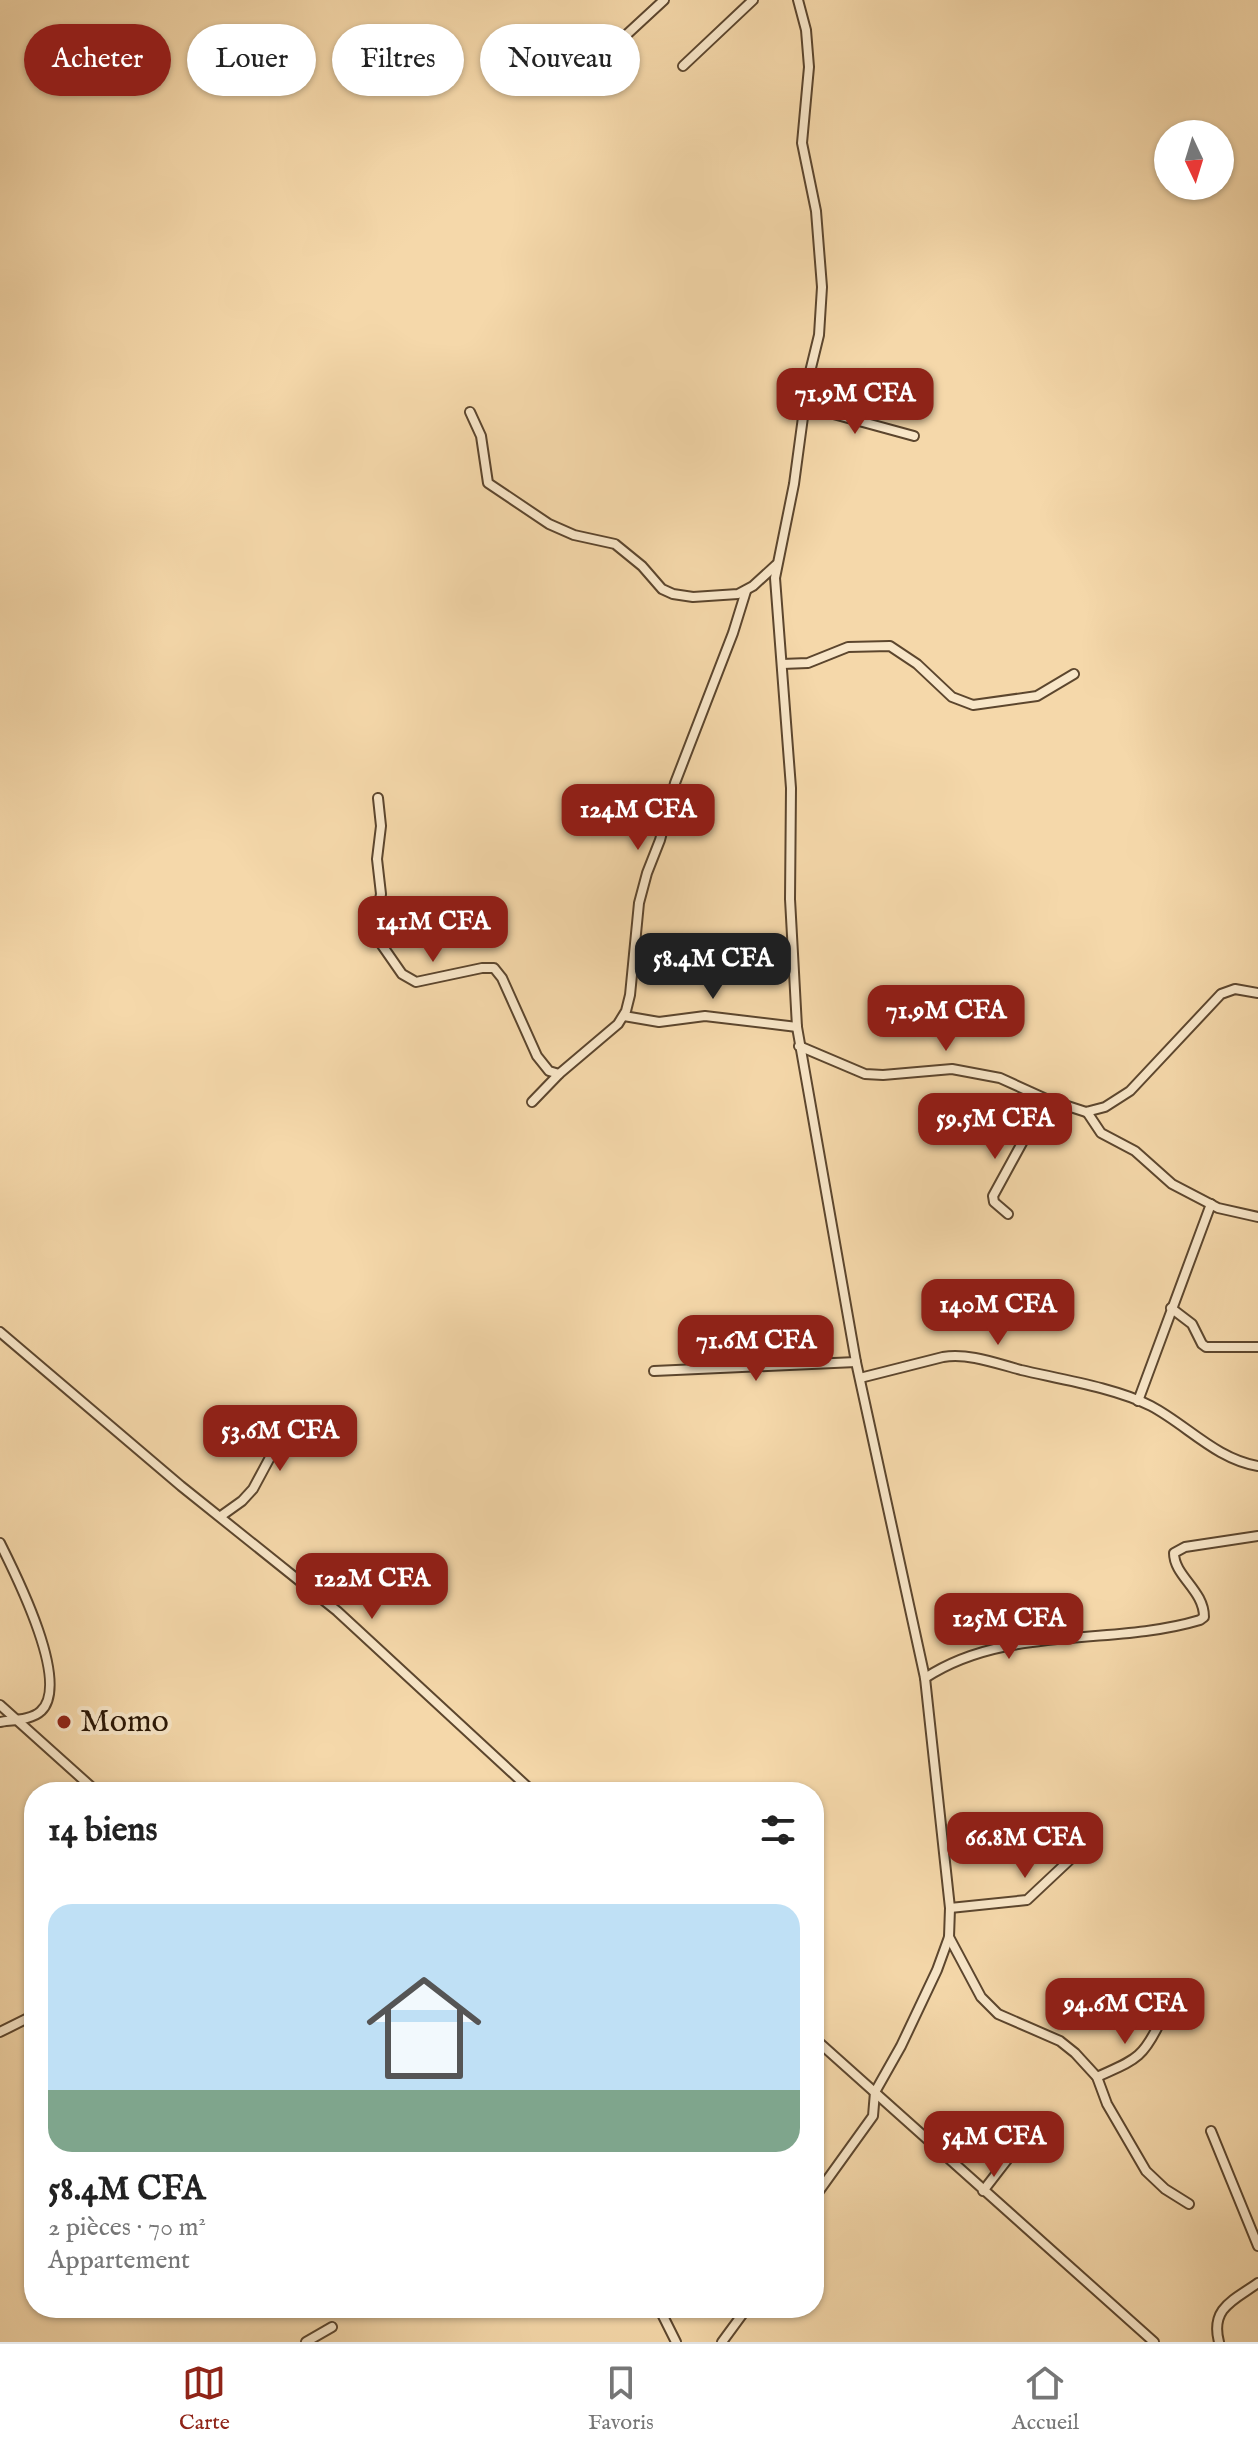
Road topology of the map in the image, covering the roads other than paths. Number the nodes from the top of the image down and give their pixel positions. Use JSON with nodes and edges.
{"nodes":[{"id":1,"x":664,"y":0,"type":"edge"},
{"id":2,"x":753,"y":0,"type":"edge"},
{"id":3,"x":798,"y":0,"type":"edge"},
{"id":4,"x":638,"y":24,"type":"edge"},
{"id":5,"x":683,"y":66,"type":"dead end"},
{"id":6,"x":804,"y":406,"type":"junction"},
{"id":7,"x":470,"y":412,"type":"dead end"},
{"id":8,"x":914,"y":436,"type":"dead end"},
{"id":9,"x":777,"y":564,"type":"junction"},
{"id":10,"x":746,"y":591,"type":"junction"},
{"id":11,"x":782,"y":664,"type":"junction"},
{"id":12,"x":1074,"y":674,"type":"dead end"},
{"id":13,"x":378,"y":798,"type":"dead end"},
{"id":14,"x":1258,"y":993,"type":"edge"},
{"id":15,"x":624,"y":1016,"type":"junction"},
{"id":16,"x":797,"y":1027,"type":"junction"},
{"id":17,"x":799,"y":1046,"type":"junction"},
{"id":18,"x":559,"y":1074,"type":"junction"},
{"id":19,"x":1046,"y":1099,"type":"junction"},
{"id":20,"x":532,"y":1102,"type":"dead end"},
{"id":21,"x":1087,"y":1112,"type":"junction"},
{"id":22,"x":1211,"y":1204,"type":"junction"},
{"id":23,"x":1008,"y":1214,"type":"dead end"},
{"id":24,"x":1258,"y":1217,"type":"edge"},
{"id":25,"x":1171,"y":1308,"type":"junction"},
{"id":26,"x":0,"y":1332,"type":"edge"},
{"id":27,"x":1258,"y":1347,"type":"edge"},
{"id":28,"x":856,"y":1362,"type":"junction"},
{"id":29,"x":654,"y":1371,"type":"dead end"},
{"id":30,"x":860,"y":1378,"type":"junction"},
{"id":31,"x":1138,"y":1401,"type":"junction"},
{"id":32,"x":345,"y":1434,"type":"dead end"},
{"id":33,"x":1258,"y":1466,"type":"edge"},
{"id":34,"x":221,"y":1516,"type":"junction"},
{"id":35,"x":1258,"y":1536,"type":"edge"},
{"id":36,"x":0,"y":1543,"type":"edge"},
{"id":37,"x":925,"y":1678,"type":"junction"},
{"id":38,"x":0,"y":1705,"type":"edge"},
{"id":39,"x":17,"y":1720,"type":"junction"},
{"id":40,"x":0,"y":1722,"type":"edge"},
{"id":41,"x":86,"y":1782,"type":"edge"},
{"id":42,"x":522,"y":1782,"type":"edge"},
{"id":43,"x":1093,"y":1838,"type":"dead end"},
{"id":44,"x":950,"y":1908,"type":"junction"},
{"id":45,"x":949,"y":1937,"type":"junction"},
{"id":46,"x":24,"y":2020,"type":"edge"},
{"id":47,"x":1160,"y":2022,"type":"dead end"},
{"id":48,"x":0,"y":2032,"type":"edge"},
{"id":49,"x":824,"y":2047,"type":"edge"},
{"id":50,"x":1097,"y":2077,"type":"junction"},
{"id":51,"x":875,"y":2092,"type":"junction"},
{"id":52,"x":1211,"y":2131,"type":"dead end"},
{"id":53,"x":1024,"y":2138,"type":"dead end"},
{"id":54,"x":824,"y":2184,"type":"edge"},
{"id":55,"x":983,"y":2191,"type":"junction"},
{"id":56,"x":1189,"y":2204,"type":"dead end"},
{"id":57,"x":1258,"y":2246,"type":"edge"},
{"id":58,"x":1258,"y":2283,"type":"edge"},
{"id":59,"x":664,"y":2318,"type":"edge"},
{"id":60,"x":740,"y":2318,"type":"edge"},
{"id":61,"x":332,"y":2327,"type":"dead end"},
{"id":62,"x":1147,"y":2340,"type":"edge"},
{"id":63,"x":306,"y":2342,"type":"edge"},
{"id":64,"x":676,"y":2342,"type":"edge"},
{"id":65,"x":722,"y":2342,"type":"edge"},
{"id":66,"x":1219,"y":2342,"type":"edge"}],
"edges":[{"from":1,"to":4,"type":"street"},
{"from":2,"to":5,"type":"street"},
{"from":3,"to":6,"type":"street"},
{"from":6,"to":8,"type":"street"},
{"from":6,"to":9,"type":"street"},
{"from":7,"to":10,"type":"street"},
{"from":9,"to":10,"type":"street"},
{"from":9,"to":11,"type":"street"},
{"from":10,"to":15,"type":"street"},
{"from":11,"to":12,"type":"street"},
{"from":11,"to":16,"type":"street"},
{"from":13,"to":18,"type":"street"},
{"from":14,"to":21,"type":"street"},
{"from":15,"to":16,"type":"street"},
{"from":15,"to":18,"type":"street"},
{"from":16,"to":17,"type":"street"},
{"from":17,"to":19,"type":"street"},
{"from":17,"to":28,"type":"street"},
{"from":18,"to":20,"type":"street"},
{"from":19,"to":21,"type":"street"},
{"from":19,"to":23,"type":"street"},
{"from":21,"to":22,"type":"street"},
{"from":22,"to":24,"type":"street"},
{"from":22,"to":25,"type":"street"},
{"from":25,"to":27,"type":"street"},
{"from":25,"to":31,"type":"street"},
{"from":26,"to":34,"type":"street"},
{"from":28,"to":29,"type":"street"},
{"from":28,"to":30,"type":"street"},
{"from":30,"to":31,"type":"street"},
{"from":30,"to":37,"type":"street"},
{"from":31,"to":33,"type":"street"},
{"from":32,"to":34,"type":"street"},
{"from":34,"to":42,"type":"street"},
{"from":35,"to":37,"type":"street"},
{"from":36,"to":39,"type":"street"},
{"from":37,"to":44,"type":"street"},
{"from":38,"to":39,"type":"street"},
{"from":39,"to":40,"type":"street"},
{"from":39,"to":41,"type":"street"},
{"from":43,"to":44,"type":"street"},
{"from":44,"to":45,"type":"street"},
{"from":45,"to":50,"type":"street"},
{"from":45,"to":51,"type":"street"},
{"from":46,"to":48,"type":"street"},
{"from":47,"to":50,"type":"street"},
{"from":49,"to":51,"type":"street"},
{"from":50,"to":56,"type":"street"},
{"from":51,"to":54,"type":"street"},
{"from":51,"to":55,"type":"street"},
{"from":52,"to":57,"type":"street"},
{"from":53,"to":55,"type":"street"},
{"from":55,"to":62,"type":"street"},
{"from":58,"to":66,"type":"street"},
{"from":59,"to":64,"type":"street"},
{"from":60,"to":65,"type":"street"},
{"from":61,"to":63,"type":"street"}]}
